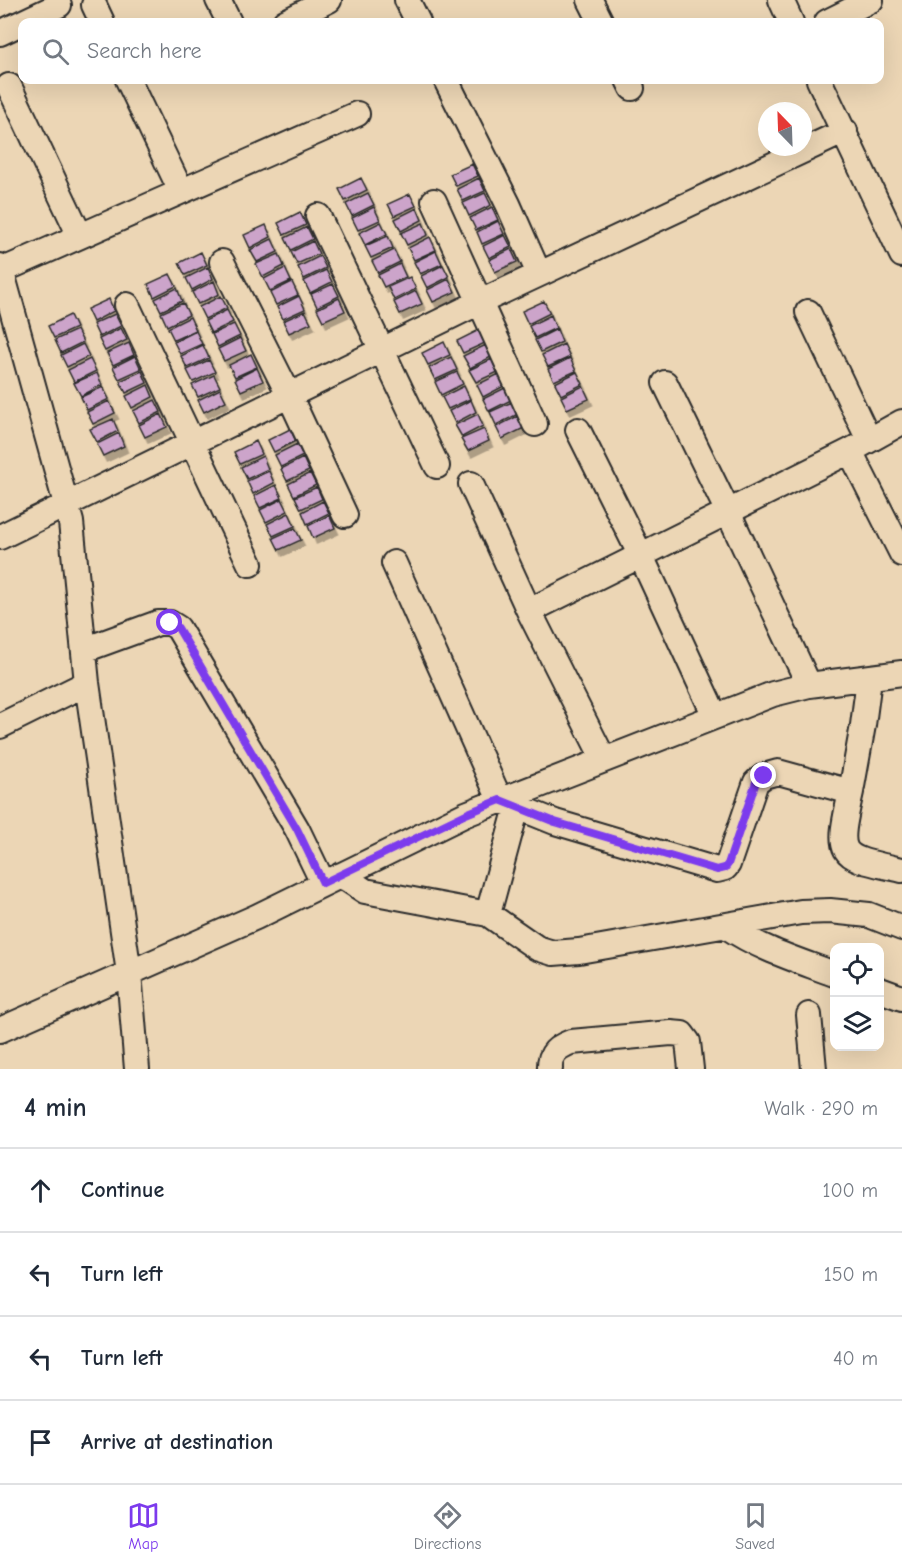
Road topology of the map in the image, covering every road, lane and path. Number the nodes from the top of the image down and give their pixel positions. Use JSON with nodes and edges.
{"nodes":[{"id":1,"x":218,"y":0,"type":"edge"},
{"id":2,"x":329,"y":0,"type":"edge"},
{"id":3,"x":407,"y":0,"type":"edge"},
{"id":4,"x":590,"y":0,"type":"edge"},
{"id":5,"x":781,"y":0,"type":"edge"},
{"id":6,"x":872,"y":0,"type":"edge"},
{"id":7,"x":59,"y":5,"type":"dead end"},
{"id":8,"x":32,"y":18,"type":"edge"},
{"id":9,"x":227,"y":18,"type":"edge"},
{"id":10,"x":293,"y":18,"type":"edge"},
{"id":11,"x":416,"y":18,"type":"edge"},
{"id":12,"x":599,"y":18,"type":"edge"},
{"id":13,"x":789,"y":18,"type":"edge"},
{"id":14,"x":835,"y":18,"type":"edge"},
{"id":15,"x":18,"y":24,"type":"edge"},
{"id":16,"x":0,"y":33,"type":"edge"},
{"id":17,"x":130,"y":84,"type":"edge"},
{"id":18,"x":448,"y":84,"type":"edge"},
{"id":19,"x":821,"y":84,"type":"edge"},
{"id":20,"x":9,"y":86,"type":"dead end"},
{"id":21,"x":357,"y":114,"type":"dead end"},
{"id":22,"x":846,"y":131,"type":"junction"},
{"id":23,"x":181,"y":191,"type":"junction"},
{"id":24,"x":434,"y":201,"type":"dead end"},
{"id":25,"x":318,"y":216,"type":"dead end"},
{"id":26,"x":80,"y":236,"type":"junction"},
{"id":27,"x":902,"y":255,"type":"edge"},
{"id":28,"x":222,"y":262,"type":"dead end"},
{"id":29,"x":1,"y":269,"type":"edge"},
{"id":30,"x":539,"y":274,"type":"junction"},
{"id":31,"x":480,"y":302,"type":"junction"},
{"id":32,"x":127,"y":305,"type":"dead end"},
{"id":33,"x":807,"y":312,"type":"dead end"},
{"id":34,"x":10,"y":339,"type":"edge"},
{"id":35,"x":382,"y":350,"type":"junction"},
{"id":36,"x":665,"y":383,"type":"dead end"},
{"id":37,"x":290,"y":395,"type":"junction"},
{"id":38,"x":902,"y":422,"type":"edge"},
{"id":39,"x":535,"y":424,"type":"dead end"},
{"id":40,"x":578,"y":430,"type":"dead end"},
{"id":41,"x":193,"y":442,"type":"junction"},
{"id":42,"x":860,"y":446,"type":"junction"},
{"id":43,"x":437,"y":466,"type":"dead end"},
{"id":44,"x":471,"y":484,"type":"dead end"},
{"id":45,"x":67,"y":504,"type":"junction"},
{"id":46,"x":728,"y":512,"type":"junction"},
{"id":47,"x":345,"y":514,"type":"dead end"},
{"id":48,"x":0,"y":537,"type":"edge"},
{"id":49,"x":902,"y":554,"type":"edge"},
{"id":50,"x":641,"y":556,"type":"junction"},
{"id":51,"x":394,"y":563,"type":"dead end"},
{"id":52,"x":250,"y":564,"type":"dead end"},
{"id":53,"x":529,"y":611,"type":"junction"},
{"id":54,"x":84,"y":650,"type":"junction"},
{"id":55,"x":902,"y":673,"type":"edge"},
{"id":56,"x":869,"y":679,"type":"junction"},
{"id":57,"x":87,"y":683,"type":"junction"},
{"id":58,"x":809,"y":685,"type":"junction"},
{"id":59,"x":715,"y":716,"type":"junction"},
{"id":60,"x":0,"y":726,"type":"edge"},
{"id":61,"x":604,"y":760,"type":"junction"},
{"id":62,"x":851,"y":792,"type":"junction"},
{"id":63,"x":509,"y":803,"type":"junction"},
{"id":64,"x":902,"y":870,"type":"edge"},
{"id":65,"x":332,"y":879,"type":"junction"},
{"id":66,"x":488,"y":914,"type":"junction"},
{"id":67,"x":726,"y":926,"type":"junction"},
{"id":68,"x":902,"y":928,"type":"edge"},
{"id":69,"x":129,"y":973,"type":"junction"},
{"id":70,"x":830,"y":973,"type":"edge"},
{"id":71,"x":884,"y":992,"type":"edge"},
{"id":72,"x":902,"y":998,"type":"edge"},
{"id":73,"x":809,"y":1015,"type":"dead end"},
{"id":74,"x":0,"y":1030,"type":"edge"},
{"id":75,"x":137,"y":1069,"type":"edge"},
{"id":76,"x":550,"y":1069,"type":"edge"},
{"id":77,"x":691,"y":1069,"type":"edge"},
{"id":78,"x":814,"y":1069,"type":"edge"}],
"edges":[{"from":1,"to":9,"type":"street"},
{"from":2,"to":10,"type":"street"},
{"from":3,"to":11,"type":"street"},
{"from":4,"to":12,"type":"street"},
{"from":5,"to":13,"type":"street"},
{"from":6,"to":14,"type":"street"},
{"from":7,"to":8,"type":"street"},
{"from":15,"to":16,"type":"street"},
{"from":17,"to":23,"type":"street"},
{"from":18,"to":30,"type":"street"},
{"from":19,"to":22,"type":"street"},
{"from":20,"to":26,"type":"street"},
{"from":21,"to":23,"type":"street"},
{"from":22,"to":27,"type":"street"},
{"from":22,"to":30,"type":"street"},
{"from":23,"to":26,"type":"street"},
{"from":24,"to":31,"type":"street"},
{"from":25,"to":35,"type":"street"},
{"from":26,"to":29,"type":"street"},
{"from":28,"to":37,"type":"street"},
{"from":29,"to":34,"type":"street"},
{"from":30,"to":31,"type":"street"},
{"from":31,"to":35,"type":"street"},
{"from":31,"to":39,"type":"street"},
{"from":32,"to":41,"type":"street"},
{"from":33,"to":42,"type":"street"},
{"from":34,"to":45,"type":"street"},
{"from":35,"to":37,"type":"street"},
{"from":35,"to":43,"type":"street"},
{"from":36,"to":46,"type":"street"},
{"from":37,"to":41,"type":"street"},
{"from":37,"to":47,"type":"street"},
{"from":38,"to":42,"type":"street"},
{"from":40,"to":50,"type":"street"},
{"from":41,"to":45,"type":"street"},
{"from":41,"to":52,"type":"street"},
{"from":42,"to":46,"type":"street"},
{"from":42,"to":49,"type":"street"},
{"from":44,"to":53,"type":"street"},
{"from":45,"to":48,"type":"street"},
{"from":45,"to":54,"type":"street"},
{"from":46,"to":50,"type":"street"},
{"from":46,"to":58,"type":"street"},
{"from":50,"to":53,"type":"street"},
{"from":50,"to":59,"type":"street"},
{"from":51,"to":63,"type":"street"},
{"from":53,"to":61,"type":"street"},
{"from":54,"to":57,"type":"street"},
{"from":54,"to":65,"type":"street"},
{"from":55,"to":56,"type":"street"},
{"from":56,"to":58,"type":"street"},
{"from":56,"to":62,"type":"street"},
{"from":57,"to":60,"type":"street"},
{"from":57,"to":69,"type":"street"},
{"from":58,"to":59,"type":"street"},
{"from":59,"to":61,"type":"street"},
{"from":61,"to":63,"type":"street"},
{"from":62,"to":63,"type":"street"},
{"from":62,"to":64,"type":"street"},
{"from":63,"to":65,"type":"street"},
{"from":63,"to":66,"type":"street"},
{"from":65,"to":66,"type":"street"},
{"from":65,"to":69,"type":"street"},
{"from":66,"to":67,"type":"street"},
{"from":67,"to":68,"type":"street"},
{"from":67,"to":70,"type":"street"},
{"from":69,"to":74,"type":"street"},
{"from":69,"to":75,"type":"street"},
{"from":71,"to":72,"type":"street"},
{"from":73,"to":78,"type":"street"},
{"from":76,"to":77,"type":"street"}]}
